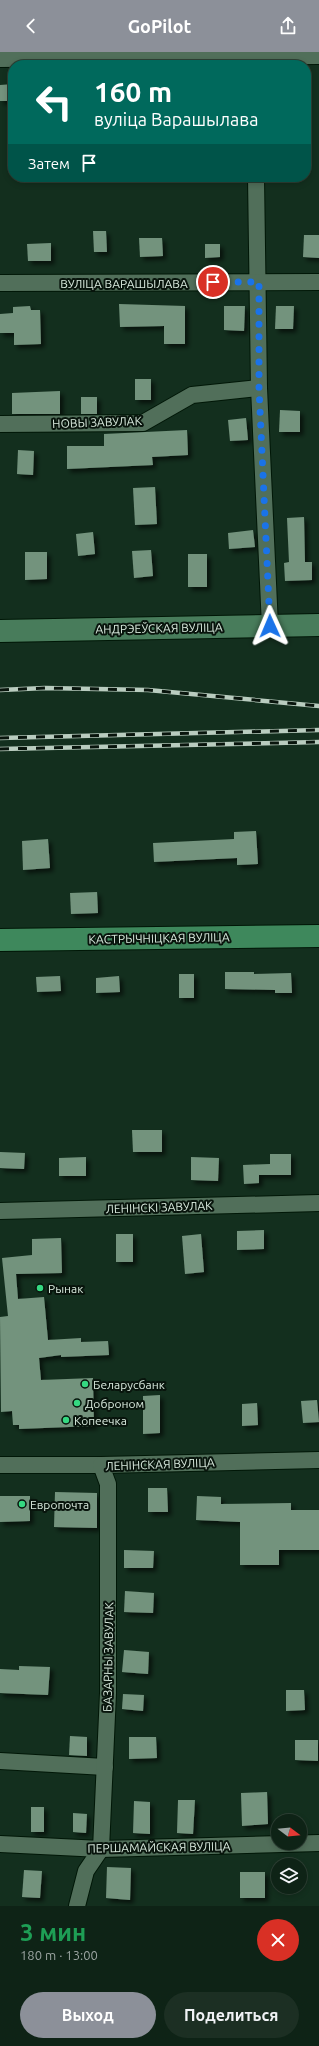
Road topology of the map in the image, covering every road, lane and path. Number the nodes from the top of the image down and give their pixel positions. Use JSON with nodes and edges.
{"nodes":[{"id":1,"x":319,"y":56,"type":"edge"},
{"id":2,"x":253,"y":58,"type":"edge"},
{"id":3,"x":0,"y":59,"type":"edge"},
{"id":4,"x":256,"y":182,"type":"edge"},
{"id":5,"x":259,"y":282,"type":"junction"},
{"id":6,"x":319,"y":282,"type":"edge"},
{"id":7,"x":0,"y":283,"type":"edge"},
{"id":8,"x":259,"y":388,"type":"junction"},
{"id":9,"x":0,"y":424,"type":"edge"},
{"id":10,"x":319,"y":625,"type":"edge"},
{"id":11,"x":270,"y":626,"type":"junction"},
{"id":12,"x":0,"y":631,"type":"edge"},
{"id":13,"x":319,"y":936,"type":"edge"},
{"id":14,"x":0,"y":940,"type":"edge"},
{"id":15,"x":319,"y":1203,"type":"edge"},
{"id":16,"x":0,"y":1211,"type":"edge"},
{"id":17,"x":319,"y":1460,"type":"edge"},
{"id":18,"x":0,"y":1465,"type":"edge"},
{"id":19,"x":101,"y":1465,"type":"junction"},
{"id":20,"x":0,"y":1761,"type":"edge"},
{"id":21,"x":105,"y":1767,"type":"junction"},
{"id":22,"x":319,"y":1843,"type":"edge"},
{"id":23,"x":0,"y":1844,"type":"edge"},
{"id":24,"x":101,"y":1849,"type":"junction"},
{"id":25,"x":77,"y":1906,"type":"edge"}],
"edges":[{"from":1,"to":2,"type":"street"},
{"from":2,"to":3,"type":"street"},
{"from":4,"to":5,"type":"street"},
{"from":5,"to":6,"type":"street","name":"ВУЛІЦА ВАРАШЫЛАВА"},
{"from":5,"to":7,"type":"street","name":"ВУЛІЦА ВАРАШЫЛАВА"},
{"from":5,"to":8,"type":"street"},
{"from":8,"to":9,"type":"street","name":"НОВЫ ЗАВУЛАК"},
{"from":8,"to":11,"type":"street"},
{"from":10,"to":11,"type":"main road","name":"АНДРЭЕЎСКАЯ ВУЛІЦА"},
{"from":11,"to":12,"type":"main road","name":"АНДРЭЕЎСКАЯ ВУЛІЦА"},
{"from":13,"to":14,"type":"main road","name":"КАСТРЫЧНІЦКАЯ ВУЛІЦА"},
{"from":15,"to":16,"type":"street","name":"ЛЕНІНСКІ ЗАВУЛАК"},
{"from":17,"to":19,"type":"street","name":"ЛЕНІНСКАЯ ВУЛІЦА"},
{"from":18,"to":19,"type":"street","name":"ЛЕНІНСКАЯ ВУЛІЦА"},
{"from":19,"to":21,"type":"street","name":"БАЗАРНЫ ЗАВУЛАК"},
{"from":20,"to":21,"type":"street"},
{"from":21,"to":24,"type":"street","name":"БАЗАРНЫ ЗАВУЛАК"},
{"from":22,"to":24,"type":"street","name":"ПЕРШАМАЙСКАЯ ВУЛІЦА"},
{"from":23,"to":24,"type":"street","name":"ПЕРШАМАЙСКАЯ ВУЛІЦА"},
{"from":24,"to":25,"type":"street"}]}
